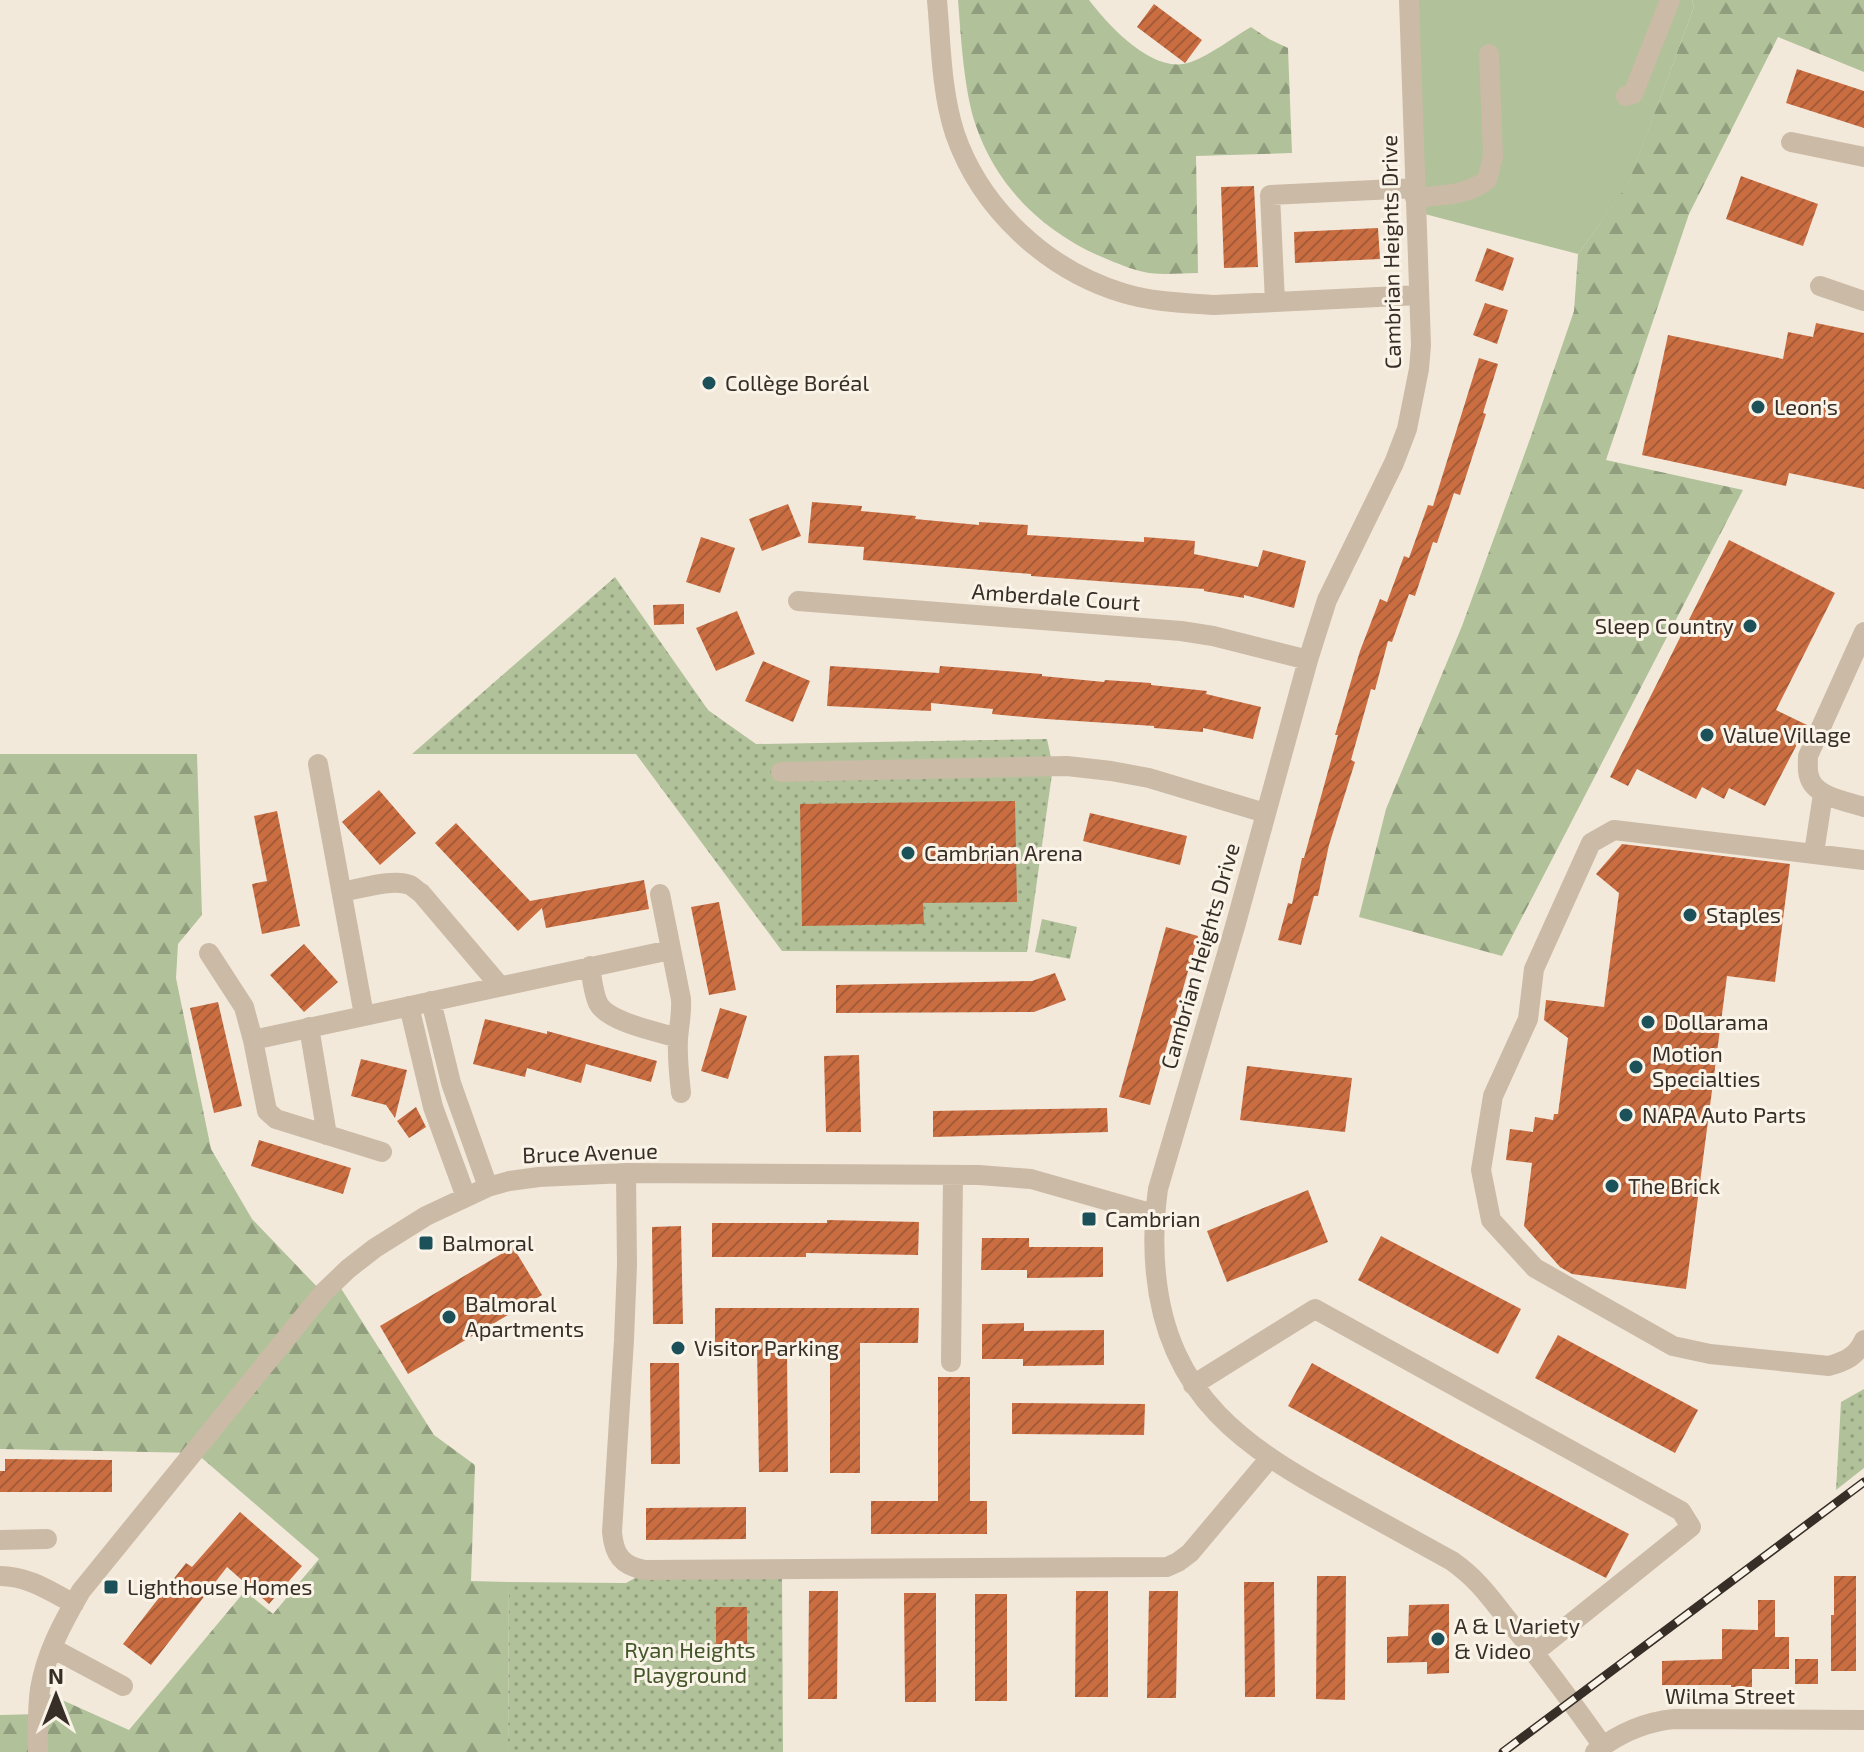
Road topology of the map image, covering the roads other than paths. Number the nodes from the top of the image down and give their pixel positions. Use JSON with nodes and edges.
{"nodes":[{"id":1,"x":937,"y":0,"type":"edge"},
{"id":2,"x":1409,"y":0,"type":"edge"},
{"id":3,"x":1670,"y":0,"type":"edge"},
{"id":4,"x":1489,"y":54,"type":"dead end"},
{"id":5,"x":1626,"y":96,"type":"dead end"},
{"id":6,"x":1791,"y":142,"type":"dead end"},
{"id":7,"x":1864,"y":157,"type":"edge"},
{"id":8,"x":1415,"y":193,"type":"junction"},
{"id":9,"x":1820,"y":286,"type":"dead end"},
{"id":10,"x":1419,"y":295,"type":"junction"},
{"id":11,"x":1864,"y":301,"type":"edge"},
{"id":12,"x":1275,"y":302,"type":"junction"},
{"id":13,"x":798,"y":601,"type":"dead end"},
{"id":14,"x":1864,"y":632,"type":"edge"},
{"id":15,"x":1308,"y":660,"type":"junction"},
{"id":16,"x":318,"y":764,"type":"dead end"},
{"id":17,"x":781,"y":772,"type":"dead end"},
{"id":18,"x":1823,"y":794,"type":"junction"},
{"id":19,"x":1864,"y":807,"type":"edge"},
{"id":20,"x":1265,"y":813,"type":"junction"},
{"id":21,"x":1814,"y":853,"type":"junction"},
{"id":22,"x":1864,"y":860,"type":"edge"},
{"id":23,"x":342,"y":892,"type":"junction"},
{"id":24,"x":660,"y":894,"type":"dead end"},
{"id":25,"x":670,"y":950,"type":"junction"},
{"id":26,"x":209,"y":953,"type":"dead end"},
{"id":27,"x":590,"y":966,"type":"junction"},
{"id":28,"x":500,"y":986,"type":"junction"},
{"id":29,"x":431,"y":1001,"type":"junction"},
{"id":30,"x":409,"y":1006,"type":"junction"},
{"id":31,"x":364,"y":1015,"type":"junction"},
{"id":32,"x":309,"y":1027,"type":"junction"},
{"id":33,"x":678,"y":1038,"type":"junction"},
{"id":34,"x":253,"y":1040,"type":"junction"},
{"id":35,"x":681,"y":1093,"type":"dead end"},
{"id":36,"x":327,"y":1135,"type":"junction"},
{"id":37,"x":382,"y":1152,"type":"dead end"},
{"id":38,"x":626,"y":1173,"type":"junction"},
{"id":39,"x":953,"y":1175,"type":"junction"},
{"id":40,"x":488,"y":1187,"type":"junction"},
{"id":41,"x":466,"y":1197,"type":"junction"},
{"id":42,"x":1154,"y":1214,"type":"junction"},
{"id":43,"x":1864,"y":1340,"type":"edge"},
{"id":44,"x":951,"y":1362,"type":"dead end"},
{"id":45,"x":1193,"y":1385,"type":"junction"},
{"id":46,"x":1269,"y":1459,"type":"junction"},
{"id":47,"x":47,"y":1539,"type":"dead end"},
{"id":48,"x":0,"y":1540,"type":"edge"},
{"id":49,"x":0,"y":1576,"type":"edge"},
{"id":50,"x":74,"y":1604,"type":"junction"},
{"id":51,"x":52,"y":1648,"type":"junction"},
{"id":52,"x":1534,"y":1653,"type":"junction"},
{"id":53,"x":123,"y":1686,"type":"dead end"},
{"id":54,"x":1864,"y":1720,"type":"edge"},
{"id":55,"x":1599,"y":1749,"type":"edge"},
{"id":56,"x":38,"y":1752,"type":"edge"}],
"edges":[{"from":1,"to":12,"type":"street"},
{"from":2,"to":8,"type":"street","name":"Cambrian Heights Drive"},
{"from":3,"to":5,"type":"street"},
{"from":4,"to":8,"type":"street"},
{"from":6,"to":7,"type":"street"},
{"from":8,"to":10,"type":"street","name":"Cambrian Heights Drive"},
{"from":8,"to":12,"type":"street"},
{"from":9,"to":11,"type":"street"},
{"from":10,"to":12,"type":"street"},
{"from":10,"to":15,"type":"street","name":"Cambrian Heights Drive"},
{"from":13,"to":15,"type":"street","name":"Amberdale Court"},
{"from":14,"to":18,"type":"street"},
{"from":15,"to":20,"type":"street","name":"Cambrian Heights Drive"},
{"from":16,"to":23,"type":"street"},
{"from":17,"to":20,"type":"street"},
{"from":18,"to":19,"type":"street"},
{"from":18,"to":21,"type":"street"},
{"from":20,"to":42,"type":"street","name":"Cambrian Heights Drive"},
{"from":21,"to":22,"type":"street"},
{"from":21,"to":43,"type":"street"},
{"from":23,"to":28,"type":"street"},
{"from":23,"to":31,"type":"street"},
{"from":24,"to":25,"type":"street"},
{"from":25,"to":27,"type":"street"},
{"from":25,"to":33,"type":"street"},
{"from":26,"to":34,"type":"street"},
{"from":27,"to":28,"type":"street"},
{"from":27,"to":33,"type":"street"},
{"from":28,"to":29,"type":"street"},
{"from":29,"to":30,"type":"street"},
{"from":29,"to":40,"type":"street"},
{"from":30,"to":31,"type":"street"},
{"from":30,"to":41,"type":"street"},
{"from":31,"to":32,"type":"street"},
{"from":32,"to":34,"type":"street"},
{"from":32,"to":36,"type":"street"},
{"from":33,"to":35,"type":"street"},
{"from":34,"to":36,"type":"street"},
{"from":36,"to":37,"type":"street"},
{"from":38,"to":39,"type":"street","name":"Bruce Avenue"},
{"from":38,"to":40,"type":"street","name":"Bruce Avenue"},
{"from":38,"to":46,"type":"street"},
{"from":39,"to":42,"type":"street","name":"Bruce Avenue"},
{"from":39,"to":44,"type":"street"},
{"from":40,"to":41,"type":"street","name":"Bruce Avenue"},
{"from":41,"to":50,"type":"street","name":"Bruce Avenue"},
{"from":42,"to":45,"type":"street","name":"Cambrian Heights Drive"},
{"from":45,"to":46,"type":"street","name":"Cambrian Heights Drive"},
{"from":45,"to":52,"type":"street"},
{"from":46,"to":52,"type":"street","name":"Cambrian Heights Drive"},
{"from":47,"to":48,"type":"street"},
{"from":49,"to":50,"type":"street"},
{"from":50,"to":51,"type":"street","name":"Bruce Avenue"},
{"from":51,"to":53,"type":"street"},
{"from":51,"to":56,"type":"street","name":"Bruce Avenue"},
{"from":52,"to":55,"type":"street","name":"Cambrian Heights Drive"},
{"from":54,"to":55,"type":"street","name":"Wilma Street"}]}
